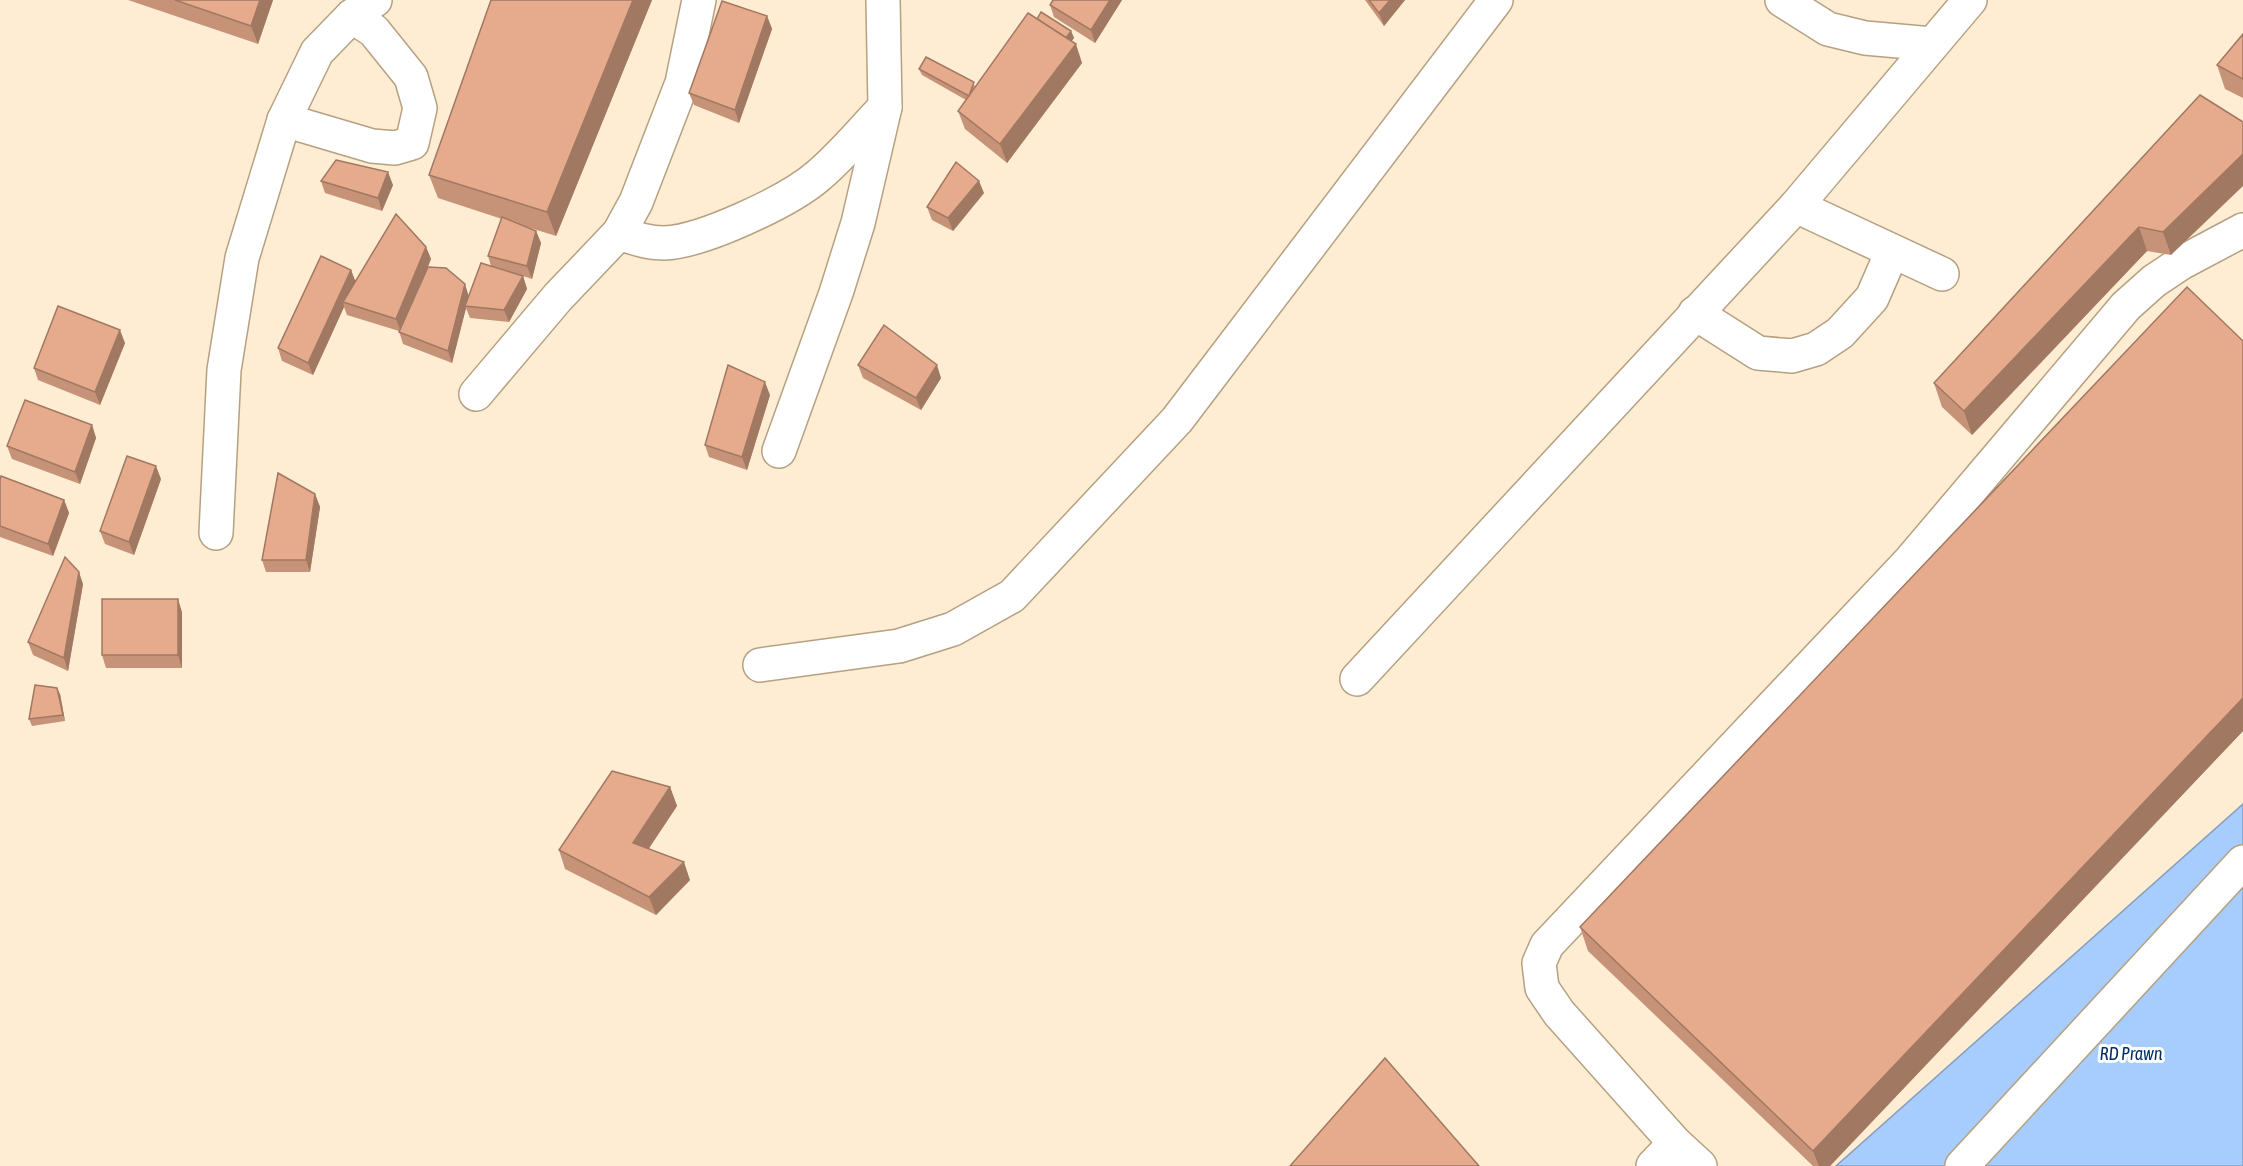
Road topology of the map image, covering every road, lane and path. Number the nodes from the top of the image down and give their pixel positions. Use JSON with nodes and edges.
{"nodes":[{"id":1,"x":699,"y":0,"type":"edge"},
{"id":2,"x":882,"y":0,"type":"edge"},
{"id":3,"x":1496,"y":0,"type":"edge"},
{"id":4,"x":1782,"y":0,"type":"edge"},
{"id":5,"x":1970,"y":0,"type":"edge"},
{"id":6,"x":363,"y":8,"type":"edge"},
{"id":7,"x":1932,"y":44,"type":"junction"},
{"id":8,"x":885,"y":107,"type":"junction"},
{"id":9,"x":284,"y":120,"type":"junction"},
{"id":10,"x":1796,"y":206,"type":"junction"},
{"id":11,"x":2243,"y":230,"type":"edge"},
{"id":12,"x":619,"y":233,"type":"junction"},
{"id":13,"x":1892,"y":252,"type":"junction"},
{"id":14,"x":1942,"y":274,"type":"dead end"},
{"id":15,"x":1695,"y":313,"type":"junction"},
{"id":16,"x":476,"y":394,"type":"dead end"},
{"id":17,"x":779,"y":451,"type":"dead end"},
{"id":18,"x":216,"y":533,"type":"dead end"},
{"id":19,"x":760,"y":665,"type":"dead end"},
{"id":20,"x":1357,"y":679,"type":"dead end"},
{"id":21,"x":2243,"y":862,"type":"edge"},
{"id":22,"x":1664,"y":1155,"type":"edge"},
{"id":23,"x":1700,"y":1166,"type":"edge"},
{"id":24,"x":1962,"y":1166,"type":"edge"}],
"edges":[{"from":1,"to":12,"type":"lane"},
{"from":2,"to":8,"type":"lane"},
{"from":3,"to":19,"type":"lane"},
{"from":4,"to":7,"type":"lane"},
{"from":5,"to":7,"type":"lane"},
{"from":6,"to":9,"type":"lane"},
{"from":6,"to":9,"type":"lane"},
{"from":7,"to":10,"type":"lane"},
{"from":8,"to":12,"type":"lane"},
{"from":8,"to":17,"type":"lane"},
{"from":9,"to":18,"type":"lane"},
{"from":10,"to":13,"type":"lane"},
{"from":10,"to":15,"type":"lane"},
{"from":11,"to":22,"type":"lane"},
{"from":12,"to":16,"type":"lane"},
{"from":13,"to":14,"type":"lane"},
{"from":13,"to":15,"type":"lane"},
{"from":15,"to":20,"type":"lane"},
{"from":21,"to":24,"type":"lane"},
{"from":22,"to":23,"type":"lane"}]}
